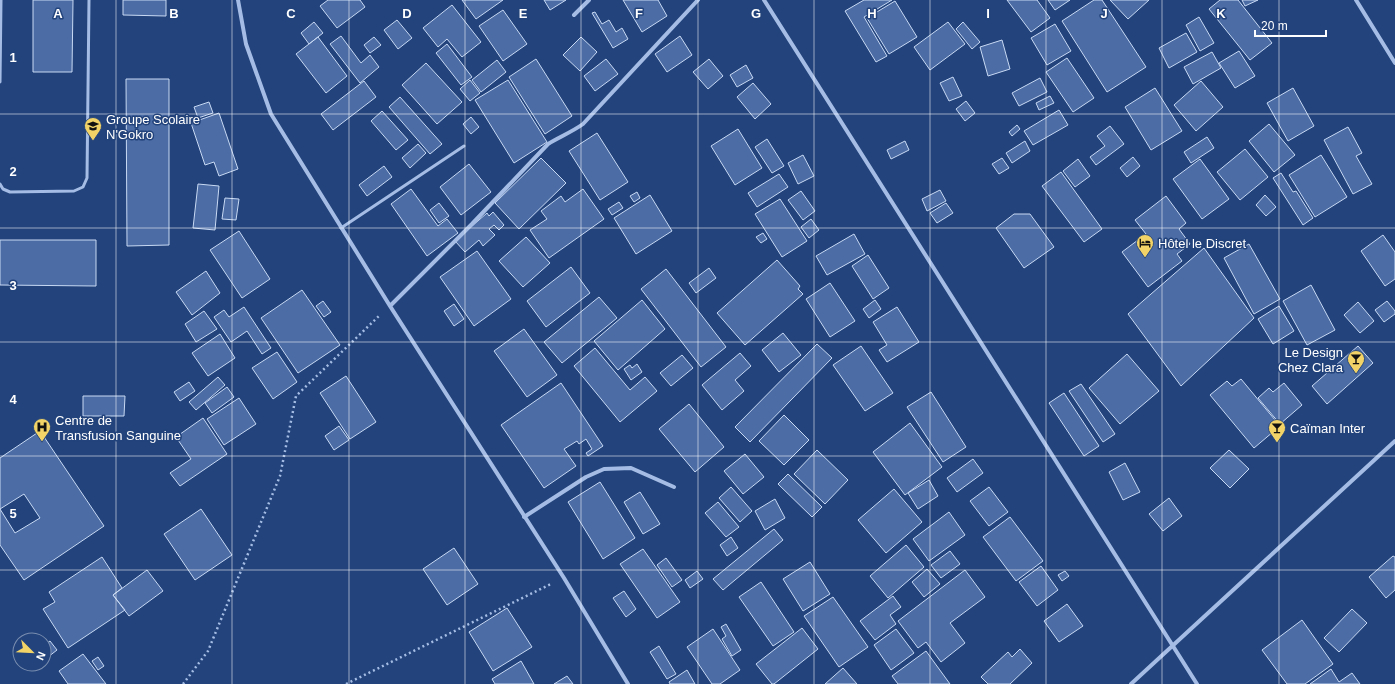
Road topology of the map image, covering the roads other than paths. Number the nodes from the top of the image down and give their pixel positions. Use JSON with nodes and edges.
{"nodes":[{"id":1,"x":1,"y":0,"type":"edge"},
{"id":2,"x":89,"y":0,"type":"edge"},
{"id":3,"x":238,"y":0,"type":"edge"},
{"id":4,"x":589,"y":0,"type":"edge"},
{"id":5,"x":698,"y":0,"type":"edge"},
{"id":6,"x":764,"y":0,"type":"edge"},
{"id":7,"x":1356,"y":0,"type":"edge"},
{"id":8,"x":574,"y":15,"type":"dead end"},
{"id":9,"x":1395,"y":63,"type":"edge"},
{"id":10,"x":0,"y":82,"type":"edge"},
{"id":11,"x":464,"y":146,"type":"dead end"},
{"id":12,"x":0,"y":184,"type":"edge"},
{"id":13,"x":341,"y":228,"type":"junction"},
{"id":14,"x":390,"y":306,"type":"junction"},
{"id":15,"x":1395,"y":441,"type":"edge"},
{"id":16,"x":674,"y":487,"type":"dead end"},
{"id":17,"x":524,"y":517,"type":"junction"},
{"id":18,"x":1172,"y":646,"type":"junction"},
{"id":19,"x":628,"y":684,"type":"edge"},
{"id":20,"x":1131,"y":684,"type":"edge"},
{"id":21,"x":1197,"y":684,"type":"edge"}],
"edges":[{"from":1,"to":10,"type":"lane"},
{"from":2,"to":12,"type":"lane"},
{"from":3,"to":13,"type":"street"},
{"from":4,"to":8,"type":"street"},
{"from":5,"to":14,"type":"street"},
{"from":6,"to":18,"type":"street"},
{"from":7,"to":9,"type":"street"},
{"from":11,"to":13,"type":"lane"},
{"from":13,"to":14,"type":"street"},
{"from":14,"to":17,"type":"street"},
{"from":15,"to":18,"type":"street"},
{"from":16,"to":17,"type":"street"},
{"from":17,"to":19,"type":"street"},
{"from":18,"to":20,"type":"street"},
{"from":18,"to":21,"type":"street"}]}
